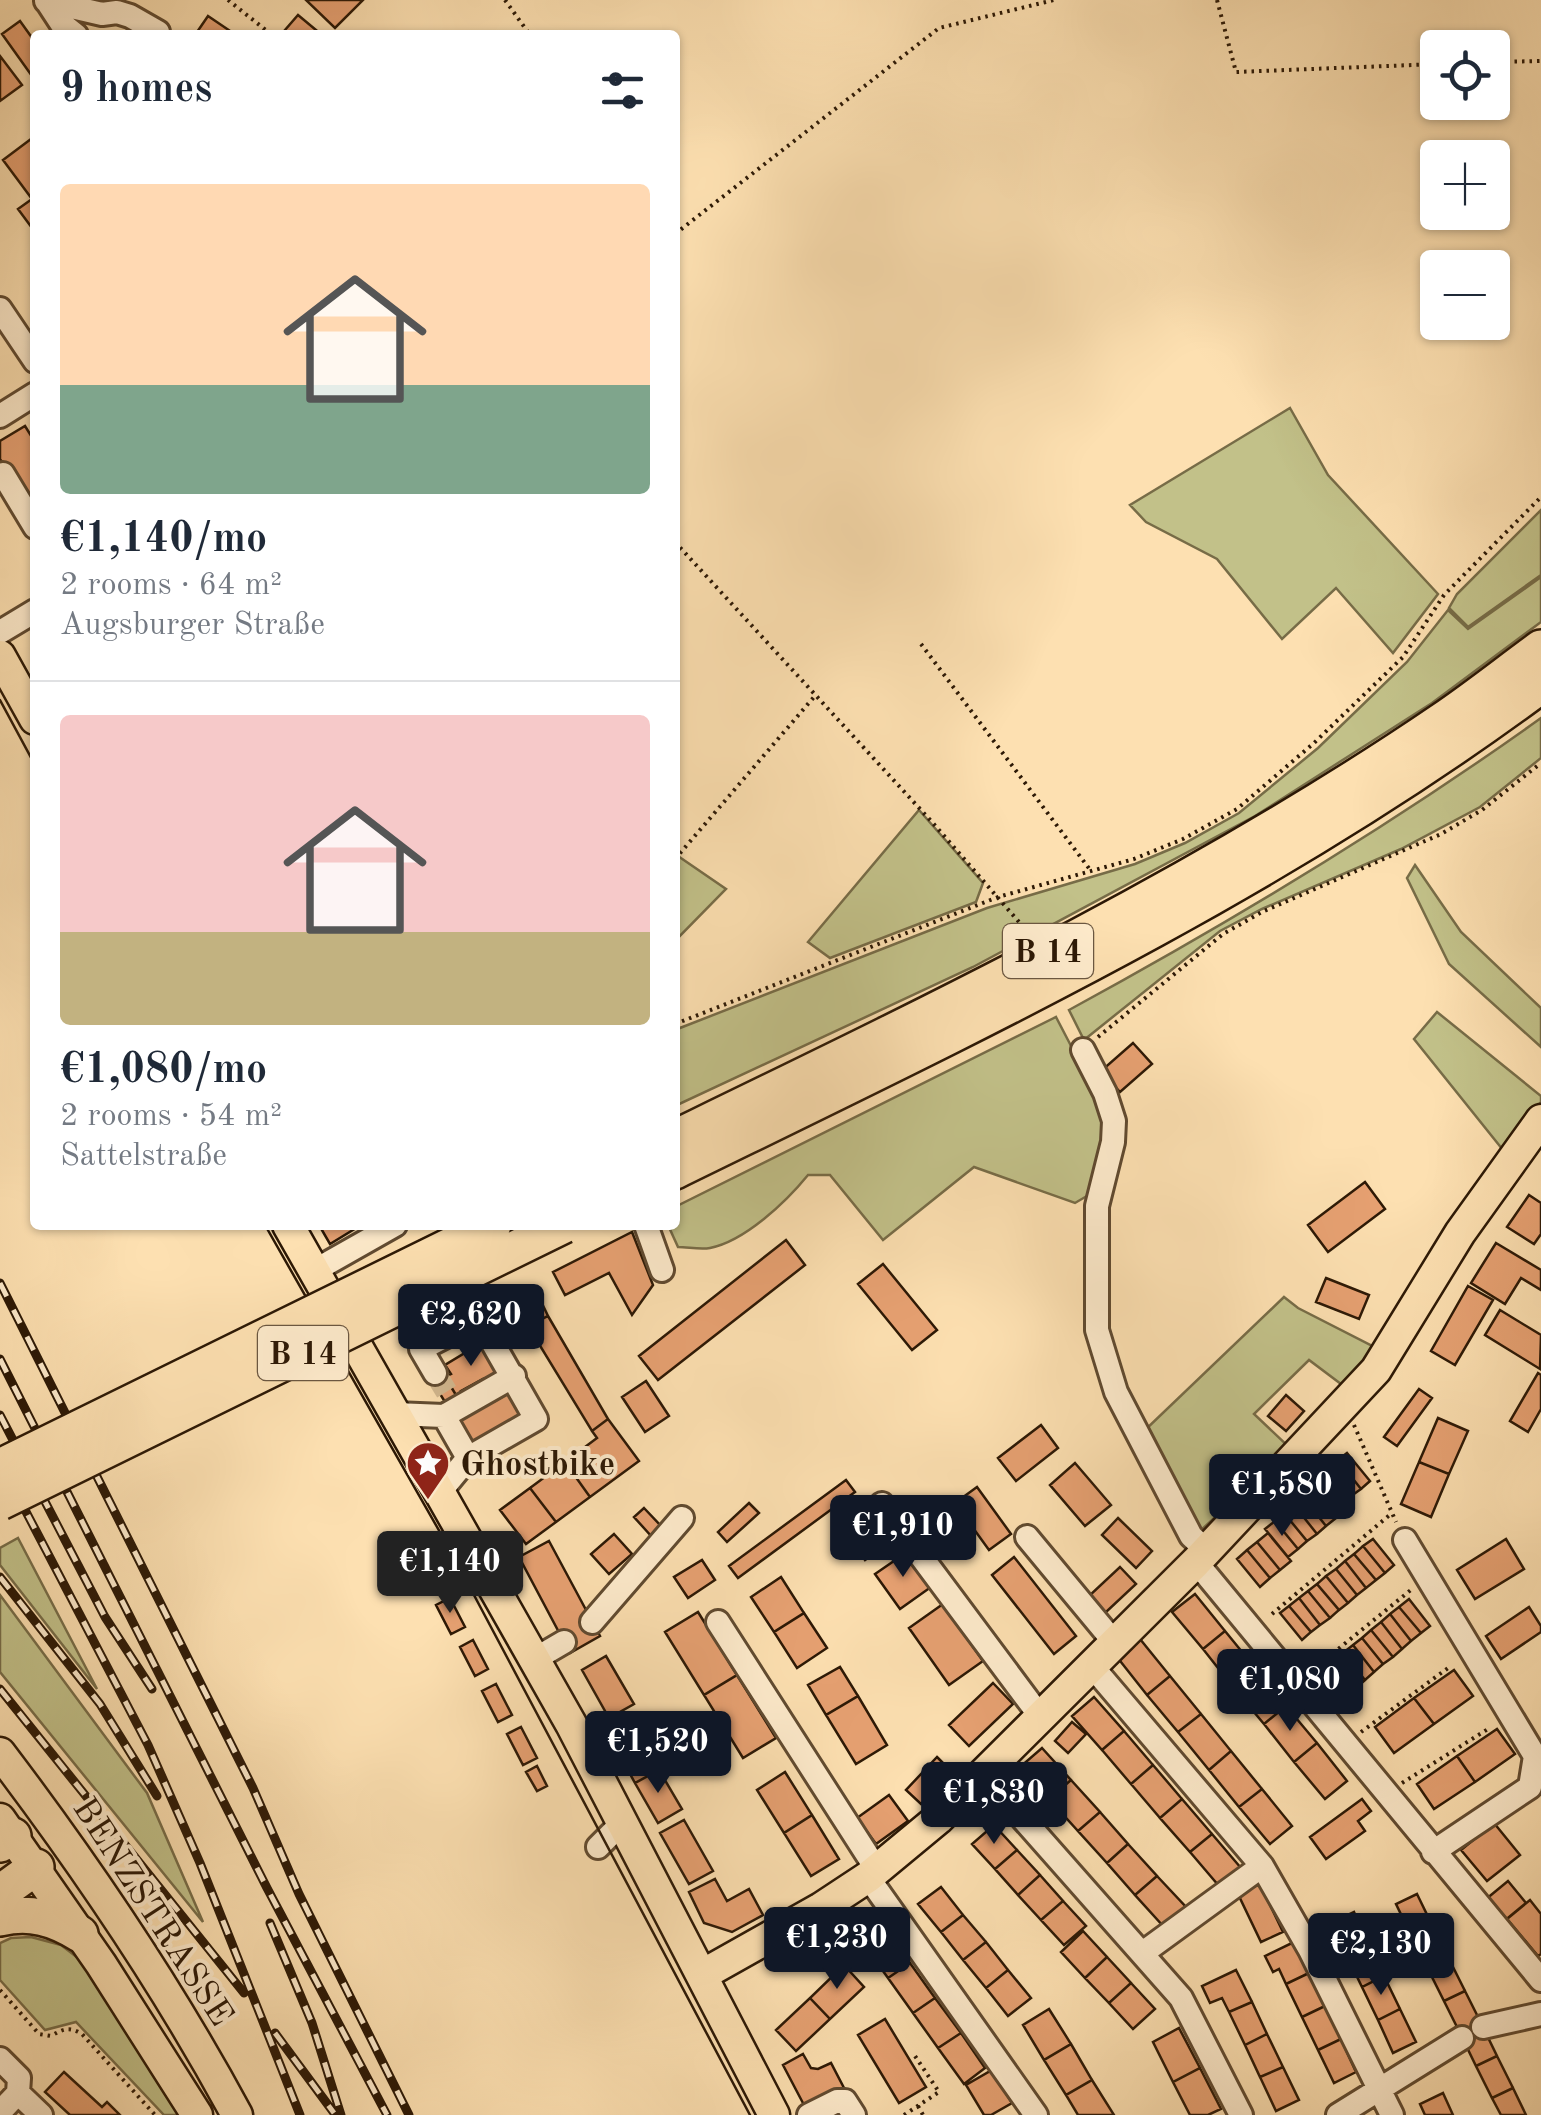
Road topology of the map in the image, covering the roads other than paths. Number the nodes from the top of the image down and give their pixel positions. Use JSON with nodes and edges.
{"nodes":[{"id":1,"x":46,"y":0,"type":"edge"},
{"id":2,"x":70,"y":30,"type":"edge"},
{"id":3,"x":154,"y":30,"type":"edge"},
{"id":4,"x":0,"y":308,"type":"edge"},
{"id":5,"x":30,"y":353,"type":"edge"},
{"id":6,"x":30,"y":401,"type":"edge"},
{"id":7,"x":0,"y":416,"type":"edge"},
{"id":8,"x":3,"y":474,"type":"dead end"},
{"id":9,"x":30,"y":519,"type":"edge"},
{"id":10,"x":30,"y":614,"type":"edge"},
{"id":11,"x":0,"y":632,"type":"edge"},
{"id":12,"x":1541,"y":648,"type":"edge"},
{"id":13,"x":0,"y":656,"type":"edge"},
{"id":14,"x":1541,"y":685,"type":"edge"},
{"id":15,"x":30,"y":710,"type":"edge"},
{"id":16,"x":1083,"y":1050,"type":"road end"},
{"id":17,"x":1541,"y":1120,"type":"edge"},
{"id":18,"x":680,"y":1152,"type":"edge"},
{"id":19,"x":291,"y":1230,"type":"edge"},
{"id":20,"x":386,"y":1230,"type":"edge"},
{"id":21,"x":483,"y":1230,"type":"edge"},
{"id":22,"x":554,"y":1230,"type":"edge"},
{"id":23,"x":648,"y":1230,"type":"edge"},
{"id":24,"x":662,"y":1270,"type":"dead end"},
{"id":25,"x":312,"y":1272,"type":"junction"},
{"id":26,"x":435,"y":1373,"type":"tunnel mouth"},
{"id":27,"x":514,"y":1376,"type":"junction"},
{"id":28,"x":451,"y":1408,"type":"junction"},
{"id":29,"x":395,"y":1414,"type":"junction"},
{"id":30,"x":468,"y":1458,"type":"junction"},
{"id":31,"x":0,"y":1467,"type":"edge"},
{"id":32,"x":440,"y":1492,"type":"junction"},
{"id":33,"x":882,"y":1504,"type":"dead end"},
{"id":34,"x":0,"y":1505,"type":"edge"},
{"id":35,"x":682,"y":1518,"type":"dead end"},
{"id":36,"x":1027,"y":1536,"type":"dead end"},
{"id":37,"x":1405,"y":1540,"type":"dead end"},
{"id":38,"x":1202,"y":1557,"type":"junction"},
{"id":39,"x":592,"y":1622,"type":"dead end"},
{"id":40,"x":718,"y":1622,"type":"dead end"},
{"id":41,"x":564,"y":1642,"type":"dead end"},
{"id":42,"x":1114,"y":1642,"type":"junction"},
{"id":43,"x":534,"y":1660,"type":"junction"},
{"id":44,"x":1092,"y":1665,"type":"junction"},
{"id":45,"x":1040,"y":1716,"type":"junction"},
{"id":46,"x":0,"y":1753,"type":"edge"},
{"id":47,"x":984,"y":1775,"type":"junction"},
{"id":48,"x":624,"y":1821,"type":"junction"},
{"id":49,"x":56,"y":1827,"type":"junction"},
{"id":50,"x":4,"y":1833,"type":"edge"},
{"id":51,"x":598,"y":1848,"type":"dead end"},
{"id":52,"x":1433,"y":1852,"type":"junction"},
{"id":53,"x":1262,"y":1866,"type":"junction"},
{"id":54,"x":36,"y":1867,"type":"junction"},
{"id":55,"x":873,"y":1874,"type":"junction"},
{"id":56,"x":0,"y":1893,"type":"edge"},
{"id":57,"x":0,"y":1918,"type":"edge"},
{"id":58,"x":80,"y":1934,"type":"junction"},
{"id":59,"x":1144,"y":1952,"type":"junction"},
{"id":60,"x":702,"y":1975,"type":"junction"},
{"id":61,"x":1541,"y":1980,"type":"edge"},
{"id":62,"x":1541,"y":2014,"type":"edge"},
{"id":63,"x":0,"y":2059,"type":"edge"},
{"id":64,"x":1380,"y":2090,"type":"junction"},
{"id":65,"x":18,"y":2094,"type":"junction"},
{"id":66,"x":0,"y":2112,"type":"edge"},
{"id":67,"x":41,"y":2115,"type":"edge"},
{"id":68,"x":196,"y":2115,"type":"edge"},
{"id":69,"x":236,"y":2115,"type":"edge"},
{"id":70,"x":774,"y":2115,"type":"edge"},
{"id":71,"x":809,"y":2115,"type":"edge"},
{"id":72,"x":854,"y":2115,"type":"edge"},
{"id":73,"x":1036,"y":2115,"type":"edge"},
{"id":74,"x":1241,"y":2115,"type":"edge"},
{"id":75,"x":1338,"y":2115,"type":"edge"},
{"id":76,"x":1392,"y":2115,"type":"edge"}],
"edges":[{"from":1,"to":2,"type":"street"},
{"from":1,"to":3,"type":"street"},
{"from":4,"to":5,"type":"street"},
{"from":6,"to":7,"type":"street"},
{"from":8,"to":9,"type":"street"},
{"from":10,"to":11,"type":"street"},
{"from":12,"to":18,"type":"highway","number":"B 14"},
{"from":13,"to":15,"type":"main road"},
{"from":14,"to":18,"type":"highway","number":"B 14"},
{"from":16,"to":38,"type":"street"},
{"from":17,"to":38,"type":"main road"},
{"from":19,"to":25,"type":"main road"},
{"from":20,"to":25,"type":"street"},
{"from":21,"to":31,"type":"highway","number":"B 14","bridge":true},
{"from":22,"to":34,"type":"highway","number":"B 14","bridge":true},
{"from":23,"to":24,"type":"street"},
{"from":25,"to":29,"type":"main road"},
{"from":26,"to":27,"type":"street"},
{"from":27,"to":28,"type":"street"},
{"from":27,"to":30,"type":"street"},
{"from":28,"to":29,"type":"street"},
{"from":28,"to":30,"type":"street"},
{"from":29,"to":32,"type":"main road"},
{"from":30,"to":32,"type":"street"},
{"from":32,"to":43,"type":"main road"},
{"from":33,"to":45,"type":"street"},
{"from":35,"to":39,"type":"street"},
{"from":36,"to":42,"type":"street"},
{"from":37,"to":52,"type":"street"},
{"from":38,"to":42,"type":"main road"},
{"from":38,"to":52,"type":"street"},
{"from":40,"to":55,"type":"street"},
{"from":41,"to":43,"type":"street"},
{"from":42,"to":44,"type":"main road"},
{"from":43,"to":48,"type":"main road"},
{"from":44,"to":45,"type":"main road"},
{"from":44,"to":53,"type":"street"},
{"from":45,"to":47,"type":"main road"},
{"from":46,"to":49,"type":"main road","name":"BENZSTRASSE"},
{"from":47,"to":55,"type":"main road"},
{"from":47,"to":59,"type":"street"},
{"from":48,"to":51,"type":"street"},
{"from":48,"to":60,"type":"main road"},
{"from":49,"to":50,"type":"main road"},
{"from":49,"to":54,"type":"main road"},
{"from":49,"to":69,"type":"main road","name":"BENZSTRASSE"},
{"from":50,"to":54,"type":"main road","name":"BENZSTRASSE"},
{"from":52,"to":61,"type":"street"},
{"from":53,"to":59,"type":"street"},
{"from":53,"to":64,"type":"street"},
{"from":54,"to":56,"type":"highway"},
{"from":54,"to":58,"type":"main road","name":"BENZSTRASSE"},
{"from":55,"to":60,"type":"main road"},
{"from":55,"to":73,"type":"street"},
{"from":57,"to":58,"type":"highway"},
{"from":58,"to":68,"type":"main road","name":"BENZSTRASSE"},
{"from":59,"to":74,"type":"street"},
{"from":60,"to":70,"type":"main road"},
{"from":62,"to":64,"type":"street"},
{"from":63,"to":65,"type":"street"},
{"from":64,"to":75,"type":"street"},
{"from":64,"to":76,"type":"street"},
{"from":65,"to":66,"type":"street"},
{"from":65,"to":67,"type":"street"},
{"from":71,"to":72,"type":"street"}]}
